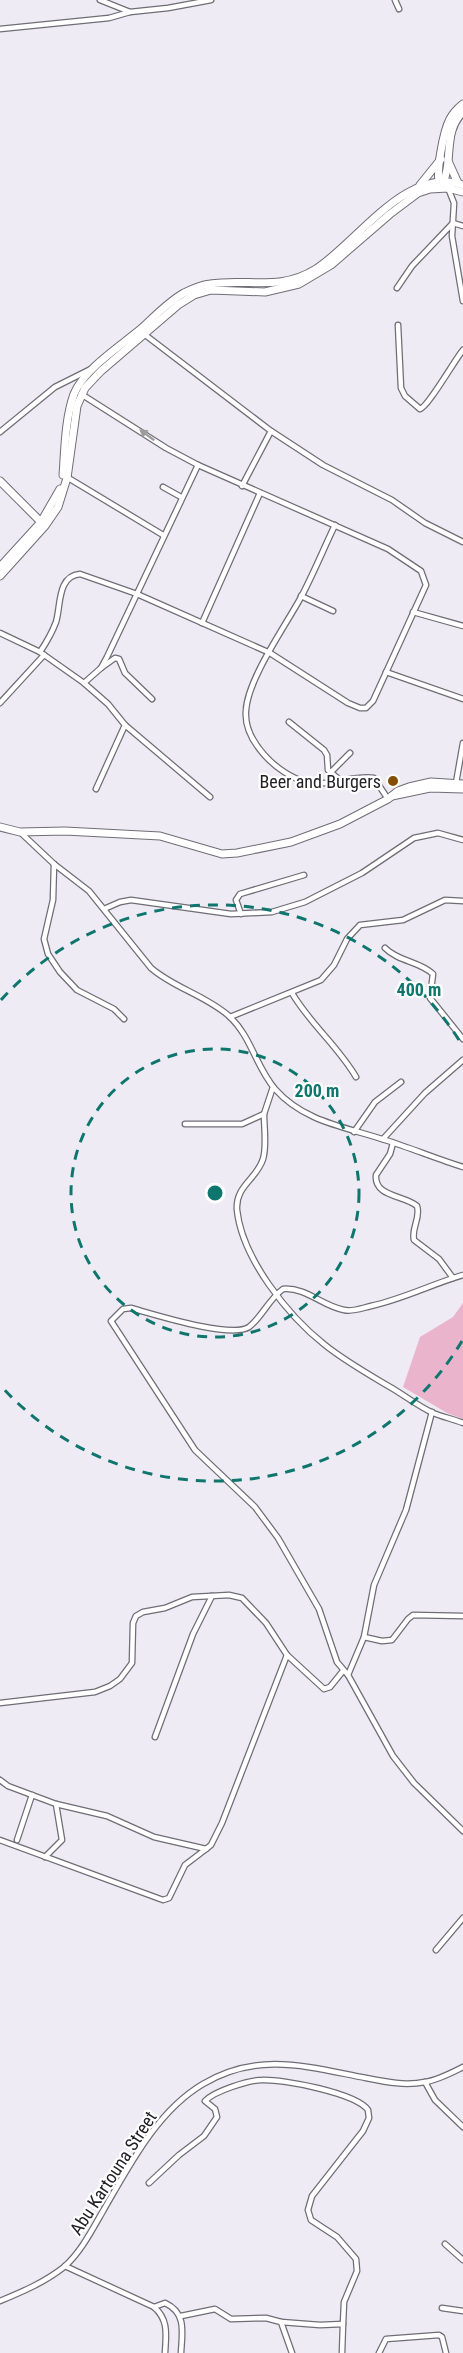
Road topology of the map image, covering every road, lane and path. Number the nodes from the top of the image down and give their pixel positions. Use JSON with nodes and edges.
{"nodes":[{"id":1,"x":100,"y":0,"type":"edge"},
{"id":2,"x":211,"y":0,"type":"edge"},
{"id":3,"x":395,"y":0,"type":"edge"},
{"id":4,"x":399,"y":9,"type":"dead end"},
{"id":5,"x":130,"y":12,"type":"junction"},
{"id":6,"x":0,"y":29,"type":"edge"},
{"id":7,"x":463,"y":104,"type":"edge"},
{"id":8,"x":463,"y":112,"type":"edge"},
{"id":9,"x":444,"y":158,"type":"junction"},
{"id":10,"x":461,"y":184,"type":"edge"},
{"id":11,"x":420,"y":185,"type":"junction"},
{"id":12,"x":442,"y":185,"type":"junction"},
{"id":13,"x":463,"y":192,"type":"edge"},
{"id":14,"x":453,"y":223,"type":"junction"},
{"id":15,"x":463,"y":226,"type":"edge"},
{"id":16,"x":440,"y":238,"type":"junction"},
{"id":17,"x":454,"y":243,"type":"junction"},
{"id":18,"x":397,"y":288,"type":"dead end"},
{"id":19,"x":463,"y":301,"type":"edge"},
{"id":20,"x":398,"y":325,"type":"dead end"},
{"id":21,"x":144,"y":334,"type":"junction"},
{"id":22,"x":463,"y":350,"type":"edge"},
{"id":23,"x":94,"y":368,"type":"junction"},
{"id":24,"x":69,"y":379,"type":"junction"},
{"id":25,"x":80,"y":391,"type":"junction"},
{"id":26,"x":271,"y":431,"type":"junction"},
{"id":27,"x":0,"y":432,"type":"edge"},
{"id":28,"x":198,"y":465,"type":"junction"},
{"id":29,"x":65,"y":476,"type":"junction"},
{"id":30,"x":0,"y":481,"type":"edge"},
{"id":31,"x":242,"y":486,"type":"junction"},
{"id":32,"x":163,"y":487,"type":"dead end"},
{"id":33,"x":260,"y":493,"type":"junction"},
{"id":34,"x":181,"y":497,"type":"junction"},
{"id":35,"x":43,"y":524,"type":"junction"},
{"id":36,"x":335,"y":525,"type":"junction"},
{"id":37,"x":163,"y":535,"type":"junction"},
{"id":38,"x":463,"y":542,"type":"edge"},
{"id":39,"x":0,"y":567,"type":"edge"},
{"id":40,"x":0,"y":576,"type":"edge"},
{"id":41,"x":137,"y":594,"type":"junction"},
{"id":42,"x":301,"y":596,"type":"junction"},
{"id":43,"x":333,"y":611,"type":"dead end"},
{"id":44,"x":413,"y":612,"type":"junction"},
{"id":45,"x":202,"y":623,"type":"junction"},
{"id":46,"x":463,"y":626,"type":"edge"},
{"id":47,"x":0,"y":633,"type":"edge"},
{"id":48,"x":270,"y":653,"type":"junction"},
{"id":49,"x":42,"y":654,"type":"junction"},
{"id":50,"x":100,"y":668,"type":"junction"},
{"id":51,"x":386,"y":672,"type":"junction"},
{"id":52,"x":84,"y":683,"type":"junction"},
{"id":53,"x":152,"y":699,"type":"dead end"},
{"id":54,"x":463,"y":699,"type":"edge"},
{"id":55,"x":0,"y":703,"type":"edge"},
{"id":56,"x":289,"y":722,"type":"dead end"},
{"id":57,"x":125,"y":725,"type":"junction"},
{"id":58,"x":463,"y":744,"type":"edge"},
{"id":59,"x":350,"y":753,"type":"dead end"},
{"id":60,"x":331,"y":772,"type":"junction"},
{"id":61,"x":342,"y":782,"type":"junction"},
{"id":62,"x":459,"y":783,"type":"edge"},
{"id":63,"x":96,"y":789,"type":"dead end"},
{"id":64,"x":463,"y":789,"type":"edge"},
{"id":65,"x":210,"y":797,"type":"dead end"},
{"id":66,"x":390,"y":797,"type":"junction"},
{"id":67,"x":0,"y":827,"type":"edge"},
{"id":68,"x":20,"y":832,"type":"junction"},
{"id":69,"x":463,"y":840,"type":"edge"},
{"id":70,"x":54,"y":864,"type":"junction"},
{"id":71,"x":303,"y":875,"type":"dead end"},
{"id":72,"x":463,"y":901,"type":"edge"},
{"id":73,"x":104,"y":909,"type":"junction"},
{"id":74,"x":241,"y":914,"type":"junction"},
{"id":75,"x":385,"y":948,"type":"dead end"},
{"id":76,"x":292,"y":993,"type":"junction"},
{"id":77,"x":230,"y":1017,"type":"junction"},
{"id":78,"x":124,"y":1019,"type":"dead end"},
{"id":79,"x":463,"y":1039,"type":"edge"},
{"id":80,"x":463,"y":1060,"type":"edge"},
{"id":81,"x":356,"y":1077,"type":"dead end"},
{"id":82,"x":401,"y":1082,"type":"dead end"},
{"id":83,"x":273,"y":1087,"type":"junction"},
{"id":84,"x":264,"y":1114,"type":"junction"},
{"id":85,"x":185,"y":1124,"type":"dead end"},
{"id":86,"x":354,"y":1132,"type":"junction"},
{"id":87,"x":383,"y":1139,"type":"junction"},
{"id":88,"x":393,"y":1143,"type":"junction"},
{"id":89,"x":463,"y":1167,"type":"edge"},
{"id":90,"x":463,"y":1275,"type":"edge"},
{"id":91,"x":453,"y":1278,"type":"junction"},
{"id":92,"x":278,"y":1293,"type":"junction"},
{"id":93,"x":432,"y":1412,"type":"junction"},
{"id":94,"x":463,"y":1423,"type":"edge"},
{"id":95,"x":212,"y":1596,"type":"junction"},
{"id":96,"x":463,"y":1616,"type":"edge"},
{"id":97,"x":363,"y":1637,"type":"junction"},
{"id":98,"x":287,"y":1655,"type":"junction"},
{"id":99,"x":345,"y":1673,"type":"junction"},
{"id":100,"x":0,"y":1703,"type":"edge"},
{"id":101,"x":155,"y":1737,"type":"dead end"},
{"id":102,"x":0,"y":1780,"type":"edge"},
{"id":103,"x":32,"y":1795,"type":"junction"},
{"id":104,"x":56,"y":1804,"type":"junction"},
{"id":105,"x":463,"y":1831,"type":"edge"},
{"id":106,"x":17,"y":1839,"type":"dead end"},
{"id":107,"x":0,"y":1840,"type":"edge"},
{"id":108,"x":206,"y":1849,"type":"junction"},
{"id":109,"x":45,"y":1857,"type":"junction"},
{"id":110,"x":463,"y":1918,"type":"edge"},
{"id":111,"x":436,"y":1950,"type":"dead end"},
{"id":112,"x":463,"y":2067,"type":"edge"},
{"id":113,"x":425,"y":2082,"type":"junction"},
{"id":114,"x":463,"y":2127,"type":"edge"},
{"id":115,"x":150,"y":2183,"type":"dead end"},
{"id":116,"x":445,"y":2244,"type":"dead end"},
{"id":117,"x":463,"y":2260,"type":"edge"},
{"id":118,"x":65,"y":2265,"type":"junction"},
{"id":119,"x":0,"y":2301,"type":"edge"},
{"id":120,"x":154,"y":2307,"type":"junction"},
{"id":121,"x":442,"y":2308,"type":"dead end"},
{"id":122,"x":463,"y":2311,"type":"edge"},
{"id":123,"x":181,"y":2316,"type":"junction"},
{"id":124,"x":281,"y":2322,"type":"junction"},
{"id":125,"x":343,"y":2324,"type":"junction"},
{"id":126,"x":165,"y":2353,"type":"edge"},
{"id":127,"x":181,"y":2353,"type":"edge"},
{"id":128,"x":292,"y":2353,"type":"edge"},
{"id":129,"x":342,"y":2353,"type":"edge"},
{"id":130,"x":379,"y":2353,"type":"edge"},
{"id":131,"x":446,"y":2353,"type":"edge"}],
"edges":[{"from":1,"to":5,"type":"street"},
{"from":2,"to":5,"type":"street"},
{"from":3,"to":4,"type":"street"},
{"from":5,"to":6,"type":"street"},
{"from":7,"to":9,"type":"main road"},
{"from":8,"to":9,"type":"main road"},
{"from":9,"to":10,"type":"main road"},
{"from":9,"to":11,"type":"main road"},
{"from":9,"to":12,"type":"main road"},
{"from":10,"to":12,"type":"main road"},
{"from":11,"to":12,"type":"main road"},
{"from":11,"to":23,"type":"main road"},
{"from":12,"to":13,"type":"main road"},
{"from":12,"to":14,"type":"street"},
{"from":12,"to":21,"type":"main road"},
{"from":14,"to":15,"type":"street"},
{"from":14,"to":16,"type":"street"},
{"from":14,"to":17,"type":"street"},
{"from":16,"to":17,"type":"street"},
{"from":16,"to":18,"type":"street"},
{"from":17,"to":19,"type":"street"},
{"from":20,"to":22,"type":"street"},
{"from":21,"to":25,"type":"main road"},
{"from":21,"to":26,"type":"street"},
{"from":23,"to":24,"type":"street"},
{"from":23,"to":25,"type":"main road"},
{"from":24,"to":25,"type":"street"},
{"from":24,"to":27,"type":"street"},
{"from":28,"to":25,"type":"street","one_way":true},
{"from":25,"to":29,"type":"main road"},
{"from":26,"to":31,"type":"street"},
{"from":26,"to":38,"type":"street"},
{"from":28,"to":31,"type":"street"},
{"from":28,"to":34,"type":"street"},
{"from":29,"to":35,"type":"main road"},
{"from":29,"to":37,"type":"street"},
{"from":30,"to":35,"type":"main road"},
{"from":31,"to":33,"type":"street"},
{"from":32,"to":34,"type":"street"},
{"from":33,"to":36,"type":"street"},
{"from":33,"to":45,"type":"street"},
{"from":34,"to":37,"type":"street"},
{"from":35,"to":39,"type":"main road"},
{"from":35,"to":40,"type":"main road"},
{"from":36,"to":42,"type":"street"},
{"from":36,"to":44,"type":"street"},
{"from":37,"to":41,"type":"street"},
{"from":41,"to":45,"type":"street"},
{"from":41,"to":49,"type":"street"},
{"from":41,"to":50,"type":"street"},
{"from":42,"to":43,"type":"street"},
{"from":42,"to":48,"type":"street"},
{"from":44,"to":46,"type":"street"},
{"from":44,"to":51,"type":"street"},
{"from":45,"to":48,"type":"street"},
{"from":47,"to":49,"type":"street"},
{"from":48,"to":51,"type":"street"},
{"from":48,"to":61,"type":"street"},
{"from":49,"to":52,"type":"street"},
{"from":49,"to":55,"type":"street"},
{"from":50,"to":52,"type":"street"},
{"from":50,"to":53,"type":"street"},
{"from":51,"to":54,"type":"street"},
{"from":52,"to":57,"type":"street"},
{"from":56,"to":60,"type":"street"},
{"from":57,"to":63,"type":"street"},
{"from":57,"to":65,"type":"street"},
{"from":58,"to":62,"type":"street"},
{"from":59,"to":60,"type":"street"},
{"from":60,"to":61,"type":"street"},
{"from":61,"to":66,"type":"street"},
{"from":62,"to":66,"type":"main road"},
{"from":64,"to":66,"type":"main road"},
{"from":66,"to":68,"type":"main road"},
{"from":67,"to":68,"type":"main road"},
{"from":68,"to":70,"type":"street"},
{"from":69,"to":74,"type":"street"},
{"from":70,"to":73,"type":"street"},
{"from":70,"to":78,"type":"street"},
{"from":71,"to":74,"type":"street"},
{"from":72,"to":76,"type":"street"},
{"from":73,"to":74,"type":"street"},
{"from":73,"to":77,"type":"street"},
{"from":75,"to":79,"type":"street"},
{"from":76,"to":77,"type":"street"},
{"from":76,"to":81,"type":"street"},
{"from":77,"to":83,"type":"street"},
{"from":80,"to":87,"type":"street"},
{"from":82,"to":86,"type":"street"},
{"from":83,"to":84,"type":"street"},
{"from":83,"to":86,"type":"street"},
{"from":84,"to":85,"type":"street"},
{"from":84,"to":92,"type":"street"},
{"from":86,"to":87,"type":"street"},
{"from":87,"to":88,"type":"street"},
{"from":88,"to":89,"type":"street"},
{"from":88,"to":91,"type":"street"},
{"from":90,"to":91,"type":"street"},
{"from":91,"to":92,"type":"street"},
{"from":92,"to":93,"type":"street"},
{"from":92,"to":99,"type":"street"},
{"from":93,"to":94,"type":"street"},
{"from":93,"to":97,"type":"street"},
{"from":95,"to":98,"type":"street"},
{"from":95,"to":100,"type":"street"},
{"from":95,"to":101,"type":"street"},
{"from":96,"to":97,"type":"street"},
{"from":97,"to":99,"type":"street"},
{"from":98,"to":99,"type":"street"},
{"from":98,"to":108,"type":"street"},
{"from":99,"to":105,"type":"street"},
{"from":102,"to":103,"type":"street"},
{"from":103,"to":104,"type":"street"},
{"from":103,"to":106,"type":"street"},
{"from":104,"to":108,"type":"street"},
{"from":104,"to":109,"type":"street"},
{"from":107,"to":109,"type":"street"},
{"from":108,"to":109,"type":"street"},
{"from":110,"to":111,"type":"street"},
{"from":112,"to":113,"type":"street","name":"Abu Kartouna Street"},
{"from":113,"to":114,"type":"street"},
{"from":113,"to":118,"type":"street","name":"Abu Kartouna Street"},
{"from":115,"to":125,"type":"street"},
{"from":116,"to":117,"type":"street"},
{"from":118,"to":119,"type":"street","name":"Abu Kartouna Street"},
{"from":118,"to":120,"type":"street"},
{"from":120,"to":123,"type":"street"},
{"from":120,"to":126,"type":"street"},
{"from":121,"to":122,"type":"street"},
{"from":123,"to":124,"type":"street"},
{"from":123,"to":127,"type":"street"},
{"from":124,"to":125,"type":"street"},
{"from":124,"to":128,"type":"street"},
{"from":125,"to":129,"type":"street"},
{"from":130,"to":131,"type":"street"}]}
